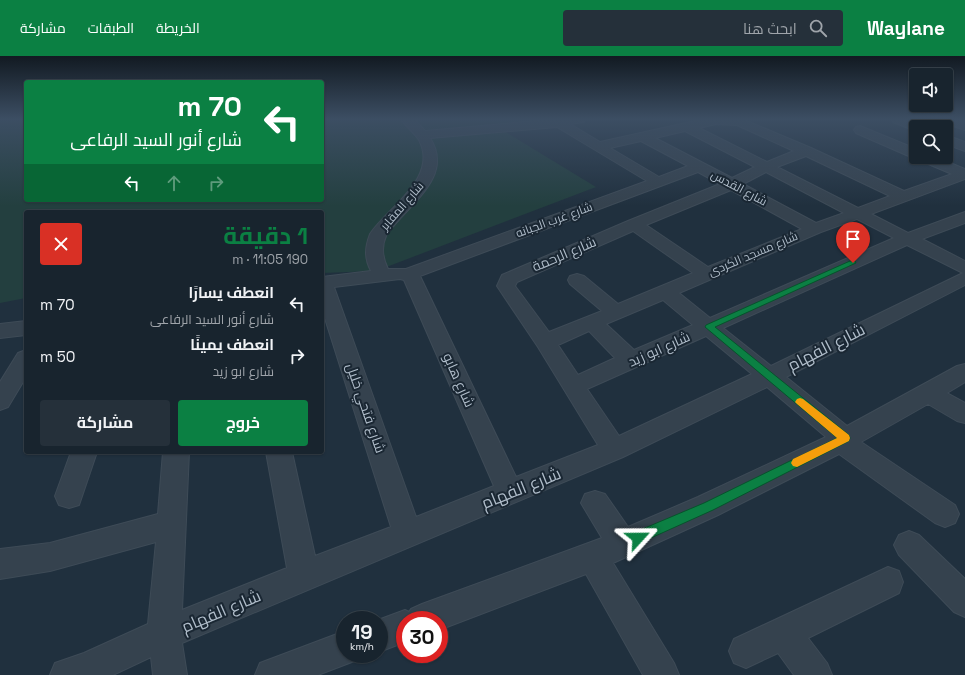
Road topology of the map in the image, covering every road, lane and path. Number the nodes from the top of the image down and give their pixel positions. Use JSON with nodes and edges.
{"nodes":[{"id":1,"x":428,"y":148,"type":"edge"},
{"id":2,"x":603,"y":148,"type":"edge"},
{"id":3,"x":664,"y":148,"type":"edge"},
{"id":4,"x":728,"y":148,"type":"edge"},
{"id":5,"x":799,"y":148,"type":"edge"},
{"id":6,"x":806,"y":151,"type":"junction"},
{"id":7,"x":941,"y":164,"type":"edge"},
{"id":8,"x":699,"y":167,"type":"junction"},
{"id":9,"x":765,"y":167,"type":"junction"},
{"id":10,"x":965,"y":174,"type":"edge"},
{"id":11,"x":658,"y":182,"type":"junction"},
{"id":12,"x":732,"y":184,"type":"junction"},
{"id":13,"x":902,"y":196,"type":"junction"},
{"id":14,"x":856,"y":212,"type":"junction"},
{"id":15,"x":965,"y":217,"type":"edge"},
{"id":16,"x":634,"y":224,"type":"junction"},
{"id":17,"x":815,"y":229,"type":"junction"},
{"id":18,"x":907,"y":238,"type":"junction"},
{"id":19,"x":965,"y":268,"type":"edge"},
{"id":20,"x":397,"y":274,"type":"junction"},
{"id":21,"x":706,"y":274,"type":"junction"},
{"id":22,"x":965,"y":278,"type":"edge"},
{"id":23,"x":577,"y":280,"type":"dead end"},
{"id":24,"x":324,"y":283,"type":"edge"},
{"id":25,"x":324,"y":286,"type":"edge"},
{"id":26,"x":666,"y":292,"type":"junction"},
{"id":27,"x":616,"y":312,"type":"junction"},
{"id":28,"x":743,"y":312,"type":"junction"},
{"id":29,"x":592,"y":322,"type":"junction"},
{"id":30,"x":759,"y":323,"type":"dead end"},
{"id":31,"x":709,"y":327,"type":"junction"},
{"id":32,"x":24,"y":328,"type":"edge"},
{"id":33,"x":0,"y":331,"type":"edge"},
{"id":34,"x":545,"y":342,"type":"junction"},
{"id":35,"x":24,"y":361,"type":"edge"},
{"id":36,"x":631,"y":361,"type":"junction"},
{"id":37,"x":965,"y":372,"type":"edge"},
{"id":38,"x":768,"y":376,"type":"junction"},
{"id":39,"x":573,"y":386,"type":"junction"},
{"id":40,"x":928,"y":393,"type":"junction"},
{"id":41,"x":0,"y":401,"type":"edge"},
{"id":42,"x":965,"y":414,"type":"edge"},
{"id":43,"x":843,"y":439,"type":"junction"},
{"id":44,"x":614,"y":450,"type":"junction"},
{"id":45,"x":83,"y":454,"type":"edge"},
{"id":46,"x":176,"y":454,"type":"edge"},
{"id":47,"x":280,"y":454,"type":"edge"},
{"id":48,"x":510,"y":493,"type":"junction"},
{"id":49,"x":69,"y":496,"type":"dead end"},
{"id":50,"x":595,"y":503,"type":"dead end"},
{"id":51,"x":945,"y":514,"type":"dead end"},
{"id":52,"x":172,"y":524,"type":"junction"},
{"id":53,"x":408,"y":534,"type":"junction"},
{"id":54,"x":623,"y":544,"type":"junction"},
{"id":55,"x":909,"y":545,"type":"dead end"},
{"id":56,"x":593,"y":557,"type":"junction"},
{"id":57,"x":0,"y":564,"type":"edge"},
{"id":58,"x":304,"y":576,"type":"junction"},
{"id":59,"x":888,"y":582,"type":"dead end"},
{"id":60,"x":965,"y":602,"type":"edge"},
{"id":61,"x":446,"y":611,"type":"edge"},
{"id":62,"x":783,"y":633,"type":"junction"},
{"id":63,"x":164,"y":634,"type":"junction"},
{"id":64,"x":336,"y":651,"type":"edge"},
{"id":65,"x":746,"y":651,"type":"dead end"},
{"id":66,"x":67,"y":675,"type":"edge"},
{"id":67,"x":170,"y":675,"type":"edge"},
{"id":68,"x":272,"y":675,"type":"edge"},
{"id":69,"x":662,"y":675,"type":"edge"},
{"id":70,"x":815,"y":675,"type":"edge"}],
"edges":[{"from":1,"to":20,"type":"street","name":"شارع المقابر"},
{"from":2,"to":11,"type":"street"},
{"from":3,"to":8,"type":"street","name":"شارع القدس"},
{"from":4,"to":9,"type":"street"},
{"from":5,"to":6,"type":"street"},
{"from":6,"to":9,"type":"street","name":"شارع الرحمة"},
{"from":6,"to":13,"type":"street"},
{"from":7,"to":10,"type":"street"},
{"from":8,"to":11,"type":"street","name":"شارع غرب الجبانه"},
{"from":8,"to":12,"type":"street","name":"شارع القدس"},
{"from":9,"to":12,"type":"street","name":"شارع الرحمة"},
{"from":9,"to":14,"type":"street"},
{"from":10,"to":13,"type":"street","name":"شارع مسجد الكردى"},
{"from":11,"to":20,"type":"street","name":"شارع غرب الجبانه"},
{"from":12,"to":16,"type":"street","name":"شارع الرحمة"},
{"from":12,"to":17,"type":"street","name":"شارع القدس"},
{"from":13,"to":14,"type":"street","name":"شارع مسجد الكردى"},
{"from":14,"to":17,"type":"street","name":"شارع مسجد الكردى"},
{"from":14,"to":18,"type":"street"},
{"from":15,"to":18,"type":"street","name":"شارع ابو زيد"},
{"from":16,"to":21,"type":"street"},
{"from":16,"to":34,"type":"street","name":"شارع الرحمة"},
{"from":17,"to":21,"type":"street","name":"شارع مسجد الكردى"},
{"from":18,"to":19,"type":"street"},
{"from":18,"to":28,"type":"street","name":"شارع ابو زيد"},
{"from":20,"to":24,"type":"street","name":"شارع غرب الجبانه"},
{"from":20,"to":48,"type":"street","name":"شارع هابو"},
{"from":21,"to":26,"type":"street","name":"شارع مسجد الكردى"},
{"from":22,"to":38,"type":"street","name":"شارع الفهام"},
{"from":23,"to":27,"type":"street"},
{"from":25,"to":53,"type":"street","name":"شارع فتحي خليل"},
{"from":26,"to":27,"type":"street","name":"شارع مسجد الكردى"},
{"from":26,"to":31,"type":"street"},
{"from":27,"to":29,"type":"street","name":"شارع مسجد الكردى"},
{"from":28,"to":30,"type":"street"},
{"from":28,"to":31,"type":"street","name":"شارع ابو زيد"},
{"from":29,"to":34,"type":"street","name":"شارع مسجد الكردى"},
{"from":29,"to":36,"type":"street"},
{"from":31,"to":36,"type":"street","name":"شارع ابو زيد"},
{"from":31,"to":38,"type":"street"},
{"from":32,"to":33,"type":"street"},
{"from":34,"to":39,"type":"street","name":"شارع الرحمة"},
{"from":35,"to":41,"type":"street"},
{"from":36,"to":39,"type":"street","name":"شارع ابو زيد"},
{"from":37,"to":40,"type":"street"},
{"from":38,"to":43,"type":"street"},
{"from":38,"to":44,"type":"street","name":"شارع الفهام"},
{"from":39,"to":44,"type":"street","name":"شارع الرحمة"},
{"from":40,"to":42,"type":"street"},
{"from":40,"to":43,"type":"street"},
{"from":43,"to":51,"type":"street"},
{"from":43,"to":54,"type":"street"},
{"from":44,"to":48,"type":"street","name":"شارع الفهام"},
{"from":45,"to":49,"type":"street"},
{"from":46,"to":52,"type":"street"},
{"from":47,"to":58,"type":"street"},
{"from":48,"to":53,"type":"street","name":"شارع الفهام"},
{"from":50,"to":54,"type":"street"},
{"from":52,"to":57,"type":"street"},
{"from":52,"to":63,"type":"street"},
{"from":53,"to":58,"type":"street","name":"شارع الفهام"},
{"from":54,"to":56,"type":"street"},
{"from":55,"to":60,"type":"street"},
{"from":56,"to":61,"type":"street"},
{"from":56,"to":69,"type":"street"},
{"from":58,"to":63,"type":"street","name":"شارع الفهام"},
{"from":59,"to":62,"type":"street"},
{"from":62,"to":65,"type":"street"},
{"from":62,"to":70,"type":"street"},
{"from":63,"to":66,"type":"street","name":"شارع الفهام"},
{"from":63,"to":67,"type":"street"},
{"from":64,"to":68,"type":"street"}]}
